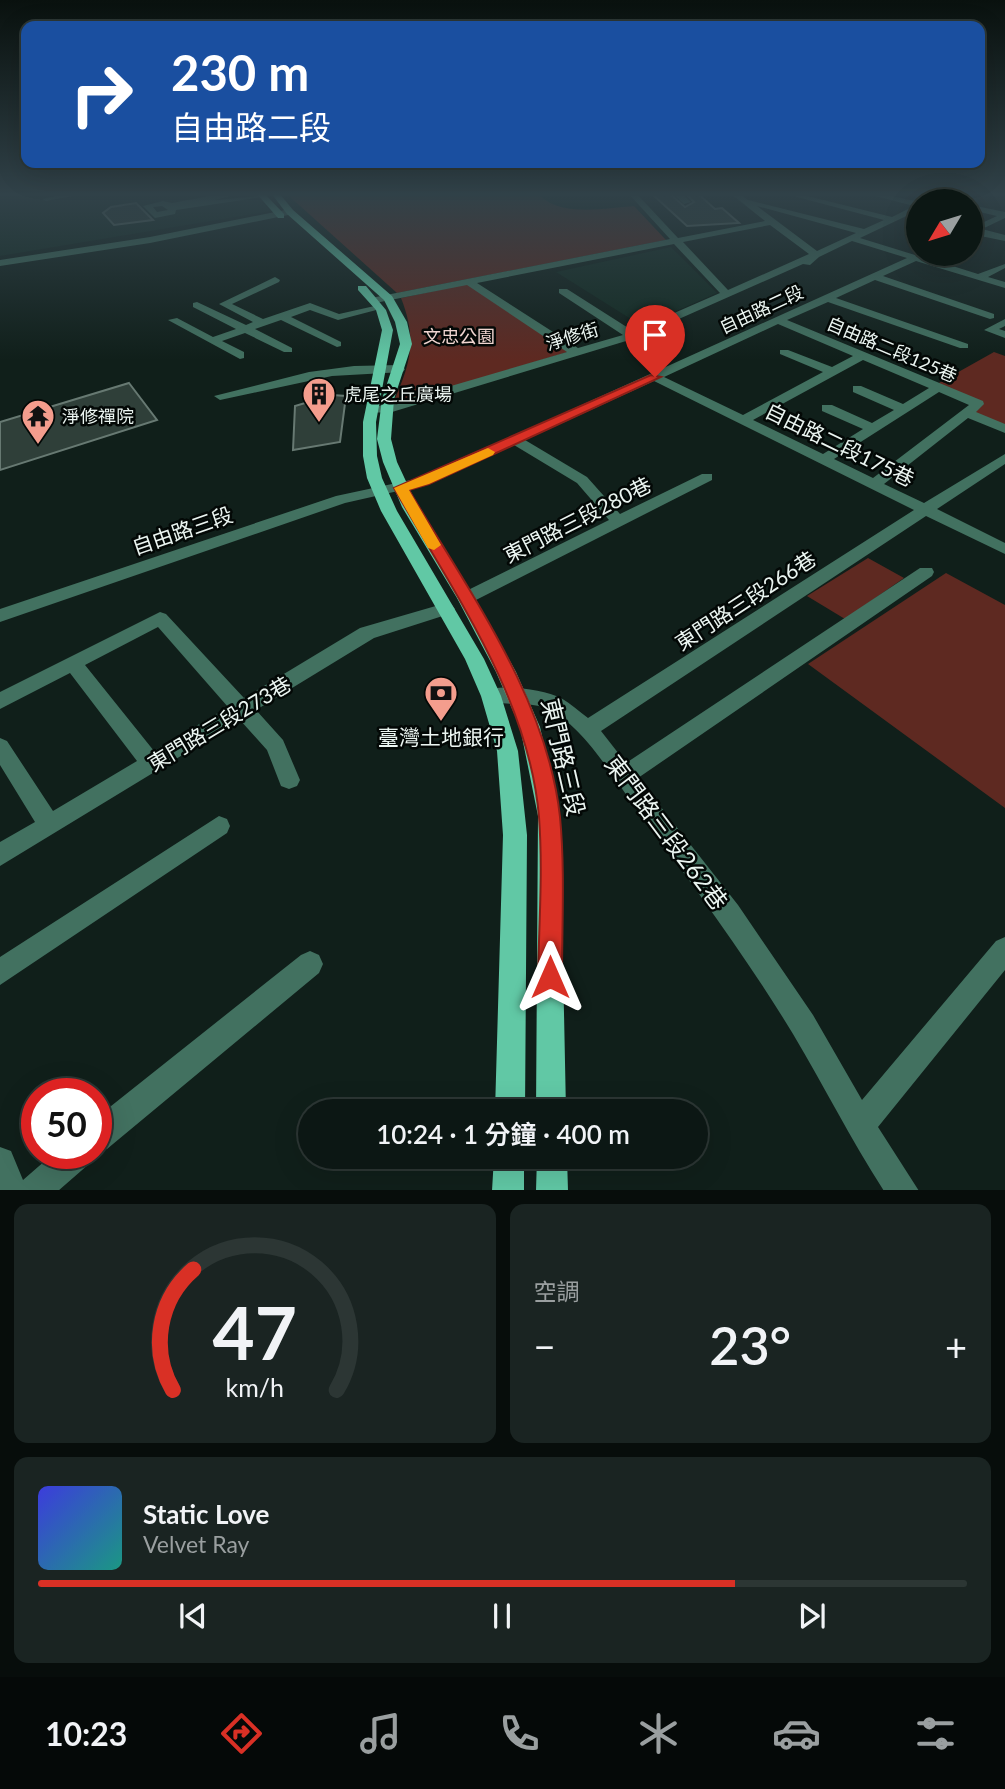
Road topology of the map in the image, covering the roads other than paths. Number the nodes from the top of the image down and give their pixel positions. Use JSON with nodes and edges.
{"nodes":[{"id":1,"x":70,"y":249,"type":"edge"},
{"id":2,"x":319,"y":249,"type":"edge"},
{"id":3,"x":326,"y":249,"type":"edge"},
{"id":4,"x":638,"y":249,"type":"edge"},
{"id":5,"x":686,"y":249,"type":"edge"},
{"id":6,"x":806,"y":249,"type":"edge"},
{"id":7,"x":833,"y":249,"type":"edge"},
{"id":8,"x":816,"y":256,"type":"junction"},
{"id":9,"x":0,"y":260,"type":"edge"},
{"id":10,"x":1000,"y":261,"type":"edge"},
{"id":11,"x":906,"y":262,"type":"edge"},
{"id":12,"x":948,"y":266,"type":"edge"},
{"id":13,"x":937,"y":275,"type":"dead end"},
{"id":14,"x":873,"y":276,"type":"junction"},
{"id":15,"x":977,"y":276,"type":"junction"},
{"id":16,"x":275,"y":281,"type":"dead end"},
{"id":17,"x":469,"y":282,"type":"junction"},
{"id":18,"x":962,"y":283,"type":"junction"},
{"id":19,"x":1003,"y":290,"type":"edge"},
{"id":20,"x":563,"y":291,"type":"dead end"},
{"id":21,"x":726,"y":294,"type":"junction"},
{"id":22,"x":388,"y":298,"type":"junction"},
{"id":23,"x":827,"y":298,"type":"junction"},
{"id":24,"x":936,"y":298,"type":"junction"},
{"id":25,"x":922,"y":303,"type":"dead end"},
{"id":26,"x":197,"y":304,"type":"dead end"},
{"id":27,"x":377,"y":304,"type":"junction"},
{"id":28,"x":281,"y":316,"type":"junction"},
{"id":29,"x":990,"y":316,"type":"dead end"},
{"id":30,"x":173,"y":320,"type":"dead end"},
{"id":31,"x":779,"y":321,"type":"junction"},
{"id":32,"x":1005,"y":322,"type":"edge"},
{"id":33,"x":263,"y":323,"type":"junction"},
{"id":34,"x":245,"y":329,"type":"junction"},
{"id":35,"x":1005,"y":335,"type":"edge"},
{"id":36,"x":632,"y":336,"type":"junction"},
{"id":37,"x":212,"y":341,"type":"junction"},
{"id":38,"x":337,"y":344,"type":"dead end"},
{"id":39,"x":964,"y":346,"type":"dead end"},
{"id":40,"x":288,"y":350,"type":"dead end"},
{"id":41,"x":784,"y":352,"type":"dead end"},
{"id":42,"x":578,"y":353,"type":"junction"},
{"id":43,"x":240,"y":355,"type":"dead end"},
{"id":44,"x":862,"y":356,"type":"junction"},
{"id":45,"x":544,"y":363,"type":"junction"},
{"id":46,"x":380,"y":368,"type":"junction"},
{"id":47,"x":399,"y":369,"type":"junction"},
{"id":48,"x":833,"y":372,"type":"junction"},
{"id":49,"x":655,"y":377,"type":"junction"},
{"id":50,"x":937,"y":388,"type":"junction"},
{"id":51,"x":857,"y":389,"type":"dead end"},
{"id":52,"x":220,"y":396,"type":"dead end"},
{"id":53,"x":827,"y":408,"type":"dead end"},
{"id":54,"x":903,"y":409,"type":"junction"},
{"id":55,"x":379,"y":410,"type":"junction"},
{"id":56,"x":966,"y":413,"type":"junction"},
{"id":57,"x":743,"y":419,"type":"junction"},
{"id":58,"x":872,"y":428,"type":"junction"},
{"id":59,"x":1005,"y":429,"type":"edge"},
{"id":60,"x":515,"y":440,"type":"junction"},
{"id":61,"x":1005,"y":457,"type":"edge"},
{"id":62,"x":825,"y":459,"type":"junction"},
{"id":63,"x":707,"y":477,"type":"dead end"},
{"id":64,"x":875,"y":484,"type":"junction"},
{"id":65,"x":391,"y":491,"type":"junction"},
{"id":66,"x":927,"y":510,"type":"junction"},
{"id":67,"x":618,"y":521,"type":"junction"},
{"id":68,"x":1005,"y":549,"type":"edge"},
{"id":69,"x":926,"y":572,"type":"dead end"},
{"id":70,"x":466,"y":598,"type":"junction"},
{"id":71,"x":446,"y":609,"type":"junction"},
{"id":72,"x":0,"y":616,"type":"edge"},
{"id":73,"x":73,"y":663,"type":"junction"},
{"id":74,"x":491,"y":695,"type":"junction"},
{"id":75,"x":517,"y":695,"type":"junction"},
{"id":76,"x":0,"y":701,"type":"edge"},
{"id":77,"x":241,"y":709,"type":"junction"},
{"id":78,"x":588,"y":729,"type":"junction"},
{"id":79,"x":0,"y":747,"type":"edge"},
{"id":80,"x":151,"y":764,"type":"junction"},
{"id":81,"x":624,"y":776,"type":"junction"},
{"id":82,"x":289,"y":780,"type":"dead end"},
{"id":83,"x":49,"y":825,"type":"junction"},
{"id":84,"x":219,"y":827,"type":"dead end"},
{"id":85,"x":0,"y":855,"type":"edge"},
{"id":86,"x":1005,"y":950,"type":"edge"},
{"id":87,"x":310,"y":964,"type":"dead end"},
{"id":88,"x":0,"y":972,"type":"edge"},
{"id":89,"x":510,"y":1099,"type":"edge"},
{"id":90,"x":551,"y":1099,"type":"edge"},
{"id":91,"x":112,"y":1125,"type":"edge"},
{"id":92,"x":860,"y":1126,"type":"junction"},
{"id":93,"x":0,"y":1162,"type":"edge"},
{"id":94,"x":59,"y":1169,"type":"edge"},
{"id":95,"x":509,"y":1169,"type":"edge"},
{"id":96,"x":552,"y":1169,"type":"edge"},
{"id":97,"x":12,"y":1190,"type":"edge"},
{"id":98,"x":35,"y":1190,"type":"edge"},
{"id":99,"x":508,"y":1190,"type":"edge"},
{"id":100,"x":552,"y":1190,"type":"edge"},
{"id":101,"x":901,"y":1190,"type":"edge"}],
"edges":[{"from":1,"to":9,"type":"street"},
{"from":2,"to":27,"type":"main road"},
{"from":3,"to":22,"type":"main road"},
{"from":4,"to":17,"type":"street"},
{"from":5,"to":21,"type":"street"},
{"from":6,"to":8,"type":"street"},
{"from":7,"to":8,"type":"street"},
{"from":8,"to":21,"type":"street","name":"淨修街"},
{"from":8,"to":45,"type":"street"},
{"from":10,"to":15,"type":"street"},
{"from":11,"to":14,"type":"street","name":"自由路二段"},
{"from":12,"to":15,"type":"street"},
{"from":13,"to":18,"type":"street"},
{"from":14,"to":23,"type":"street","name":"自由路二段"},
{"from":14,"to":24,"type":"street"},
{"from":15,"to":18,"type":"street"},
{"from":15,"to":19,"type":"street"},
{"from":16,"to":33,"type":"street"},
{"from":17,"to":22,"type":"street"},
{"from":17,"to":42,"type":"street"},
{"from":18,"to":19,"type":"street"},
{"from":20,"to":36,"type":"street"},
{"from":21,"to":36,"type":"street","name":"淨修街"},
{"from":22,"to":27,"type":"street"},
{"from":22,"to":47,"type":"main road"},
{"from":23,"to":31,"type":"street","name":"自由路二段"},
{"from":23,"to":39,"type":"street"},
{"from":24,"to":25,"type":"street"},
{"from":24,"to":29,"type":"street"},
{"from":26,"to":34,"type":"street"},
{"from":27,"to":28,"type":"street"},
{"from":27,"to":46,"type":"main road"},
{"from":28,"to":33,"type":"street"},
{"from":28,"to":38,"type":"street"},
{"from":30,"to":37,"type":"street"},
{"from":31,"to":44,"type":"street","name":"自由路二段125巷"},
{"from":31,"to":49,"type":"street","name":"自由路二段"},
{"from":32,"to":35,"type":"street"},
{"from":33,"to":34,"type":"street"},
{"from":34,"to":37,"type":"street"},
{"from":34,"to":40,"type":"street"},
{"from":36,"to":42,"type":"street","name":"淨修街"},
{"from":37,"to":43,"type":"street"},
{"from":41,"to":48,"type":"street"},
{"from":42,"to":45,"type":"street","name":"淨修街"},
{"from":44,"to":48,"type":"street"},
{"from":44,"to":50,"type":"street","name":"自由路二段125巷"},
{"from":45,"to":55,"type":"street","name":"淨修街"},
{"from":46,"to":47,"type":"street"},
{"from":46,"to":52,"type":"street"},
{"from":46,"to":55,"type":"main road"},
{"from":47,"to":55,"type":"main road"},
{"from":48,"to":57,"type":"street"},
{"from":49,"to":57,"type":"street","name":"自由路二段175巷"},
{"from":49,"to":60,"type":"street","name":"自由路二段"},
{"from":50,"to":54,"type":"street"},
{"from":50,"to":56,"type":"street","name":"自由路二段125巷"},
{"from":51,"to":54,"type":"street"},
{"from":53,"to":58,"type":"street"},
{"from":54,"to":58,"type":"street"},
{"from":55,"to":65,"type":"main road","name":"東門路三段"},
{"from":56,"to":59,"type":"street"},
{"from":56,"to":64,"type":"street"},
{"from":57,"to":62,"type":"street","name":"自由路二段175巷"},
{"from":58,"to":62,"type":"street"},
{"from":60,"to":65,"type":"street","name":"自由路二段"},
{"from":60,"to":67,"type":"street"},
{"from":61,"to":66,"type":"street","name":"東門路三段266巷"},
{"from":62,"to":64,"type":"street","name":"自由路二段175巷"},
{"from":63,"to":67,"type":"street","name":"東門路三段280巷"},
{"from":64,"to":66,"type":"street","name":"自由路二段175巷"},
{"from":65,"to":70,"type":"main road","name":"東門路三段"},
{"from":65,"to":71,"type":"main road","name":"東門路三段"},
{"from":65,"to":72,"type":"street","name":"自由路三段"},
{"from":66,"to":68,"type":"street","name":"自由路二段175巷"},
{"from":66,"to":78,"type":"street","name":"東門路三段266巷"},
{"from":67,"to":70,"type":"street","name":"東門路三段280巷"},
{"from":69,"to":81,"type":"street"},
{"from":70,"to":75,"type":"main road","name":"東門路三段"},
{"from":71,"to":74,"type":"main road","name":"東門路三段"},
{"from":71,"to":77,"type":"street","name":"東門路三段273巷"},
{"from":73,"to":76,"type":"street"},
{"from":73,"to":77,"type":"street"},
{"from":73,"to":80,"type":"street"},
{"from":74,"to":75,"type":"street","name":"東門路三段262巷"},
{"from":74,"to":89,"type":"main road","name":"東門路三段"},
{"from":75,"to":78,"type":"street","name":"東門路三段262巷"},
{"from":75,"to":90,"type":"main road","name":"東門路三段"},
{"from":77,"to":80,"type":"street","name":"東門路三段273巷"},
{"from":77,"to":82,"type":"street"},
{"from":78,"to":81,"type":"street","name":"東門路三段262巷"},
{"from":79,"to":83,"type":"street"},
{"from":80,"to":83,"type":"street","name":"東門路三段273巷"},
{"from":81,"to":92,"type":"street","name":"東門路三段262巷"},
{"from":83,"to":85,"type":"street","name":"東門路三段273巷"},
{"from":84,"to":88,"type":"street"},
{"from":86,"to":92,"type":"street"},
{"from":87,"to":91,"type":"street"},
{"from":92,"to":101,"type":"street","name":"東門路三段262巷"},
{"from":93,"to":97,"type":"street"},
{"from":94,"to":98,"type":"street"},
{"from":95,"to":99,"type":"main road"},
{"from":96,"to":100,"type":"main road"}]}
